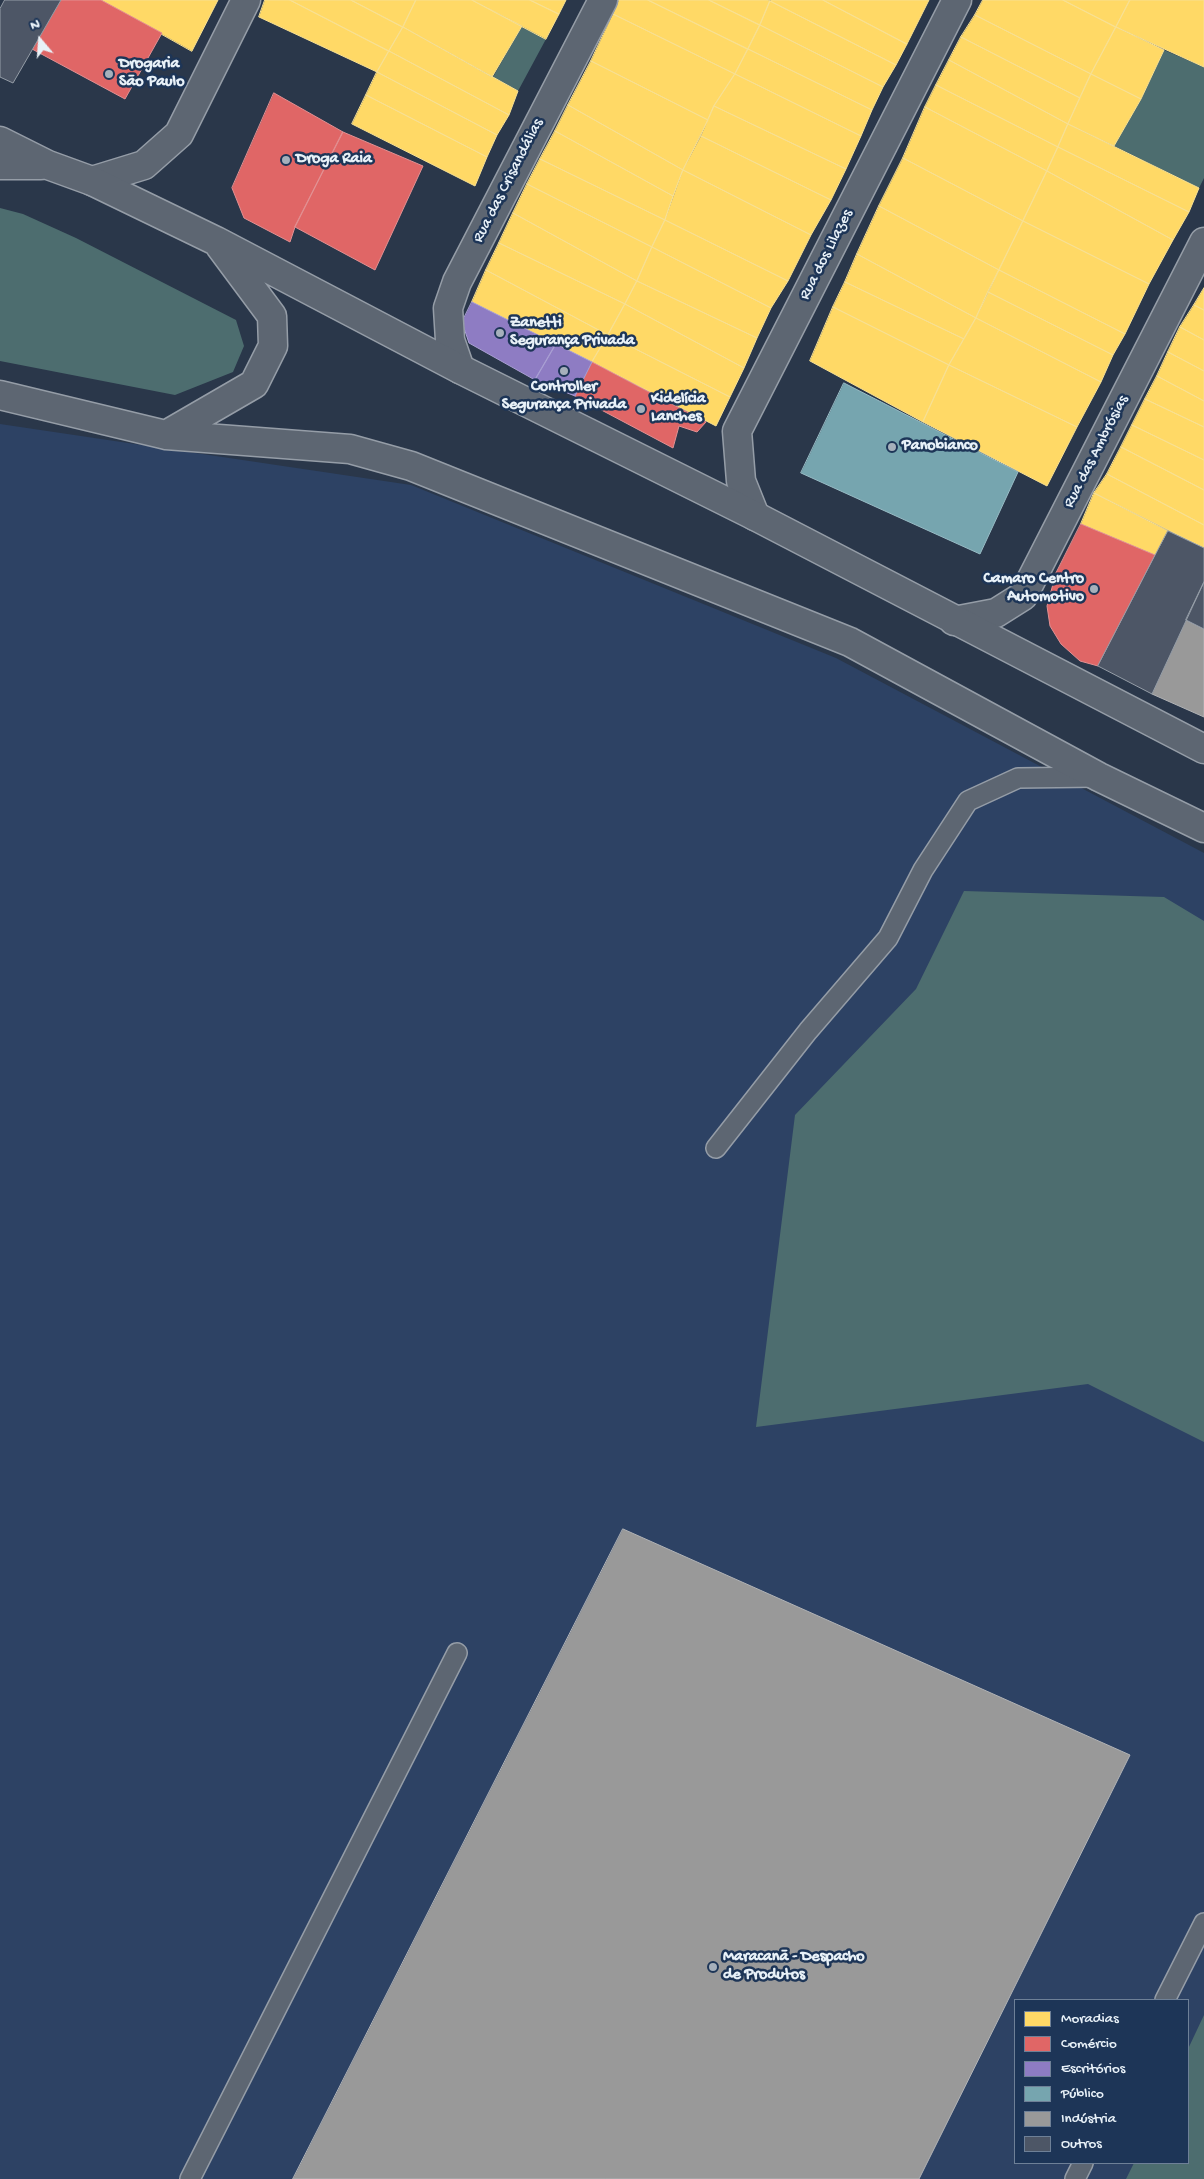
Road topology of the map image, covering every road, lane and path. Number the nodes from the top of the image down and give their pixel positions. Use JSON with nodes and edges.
{"nodes":[{"id":1,"x":246,"y":0,"type":"edge"},
{"id":2,"x":603,"y":0,"type":"edge"},
{"id":3,"x":957,"y":0,"type":"edge"},
{"id":4,"x":0,"y":141,"type":"edge"},
{"id":5,"x":0,"y":165,"type":"edge"},
{"id":6,"x":48,"y":165,"type":"junction"},
{"id":7,"x":92,"y":180,"type":"junction"},
{"id":8,"x":216,"y":241,"type":"junction"},
{"id":9,"x":1204,"y":242,"type":"edge"},
{"id":10,"x":460,"y":369,"type":"junction"},
{"id":11,"x":0,"y":395,"type":"edge"},
{"id":12,"x":166,"y":435,"type":"junction"},
{"id":13,"x":755,"y":516,"type":"junction"},
{"id":14,"x":954,"y":620,"type":"junction"},
{"id":15,"x":1204,"y":749,"type":"edge"},
{"id":16,"x":1100,"y":777,"type":"junction"},
{"id":17,"x":1204,"y":828,"type":"edge"},
{"id":18,"x":716,"y":1148,"type":"dead end"},
{"id":19,"x":457,"y":1653,"type":"dead end"},
{"id":20,"x":1204,"y":1923,"type":"edge"},
{"id":21,"x":1166,"y":1999,"type":"edge"},
{"id":22,"x":1082,"y":2164,"type":"edge"},
{"id":23,"x":190,"y":2179,"type":"edge"},
{"id":24,"x":1075,"y":2179,"type":"edge"}],
"edges":[{"from":1,"to":7,"type":"main road"},
{"from":2,"to":10,"type":"main road","name":"Rua das Crisandálias"},
{"from":3,"to":13,"type":"main road","name":"Rua dos Lilazes"},
{"from":4,"to":6,"type":"main road"},
{"from":5,"to":6,"type":"main road"},
{"from":6,"to":7,"type":"main road"},
{"from":7,"to":8,"type":"main road"},
{"from":8,"to":10,"type":"main road"},
{"from":8,"to":12,"type":"main road"},
{"from":9,"to":14,"type":"main road","name":"Rua das Ambrósias"},
{"from":10,"to":13,"type":"main road"},
{"from":11,"to":12,"type":"main road"},
{"from":12,"to":16,"type":"main road"},
{"from":13,"to":14,"type":"main road"},
{"from":14,"to":15,"type":"main road"},
{"from":16,"to":17,"type":"main road"},
{"from":16,"to":18,"type":"lane"},
{"from":19,"to":23,"type":"lane"},
{"from":20,"to":21,"type":"lane"},
{"from":22,"to":24,"type":"lane"}]}
